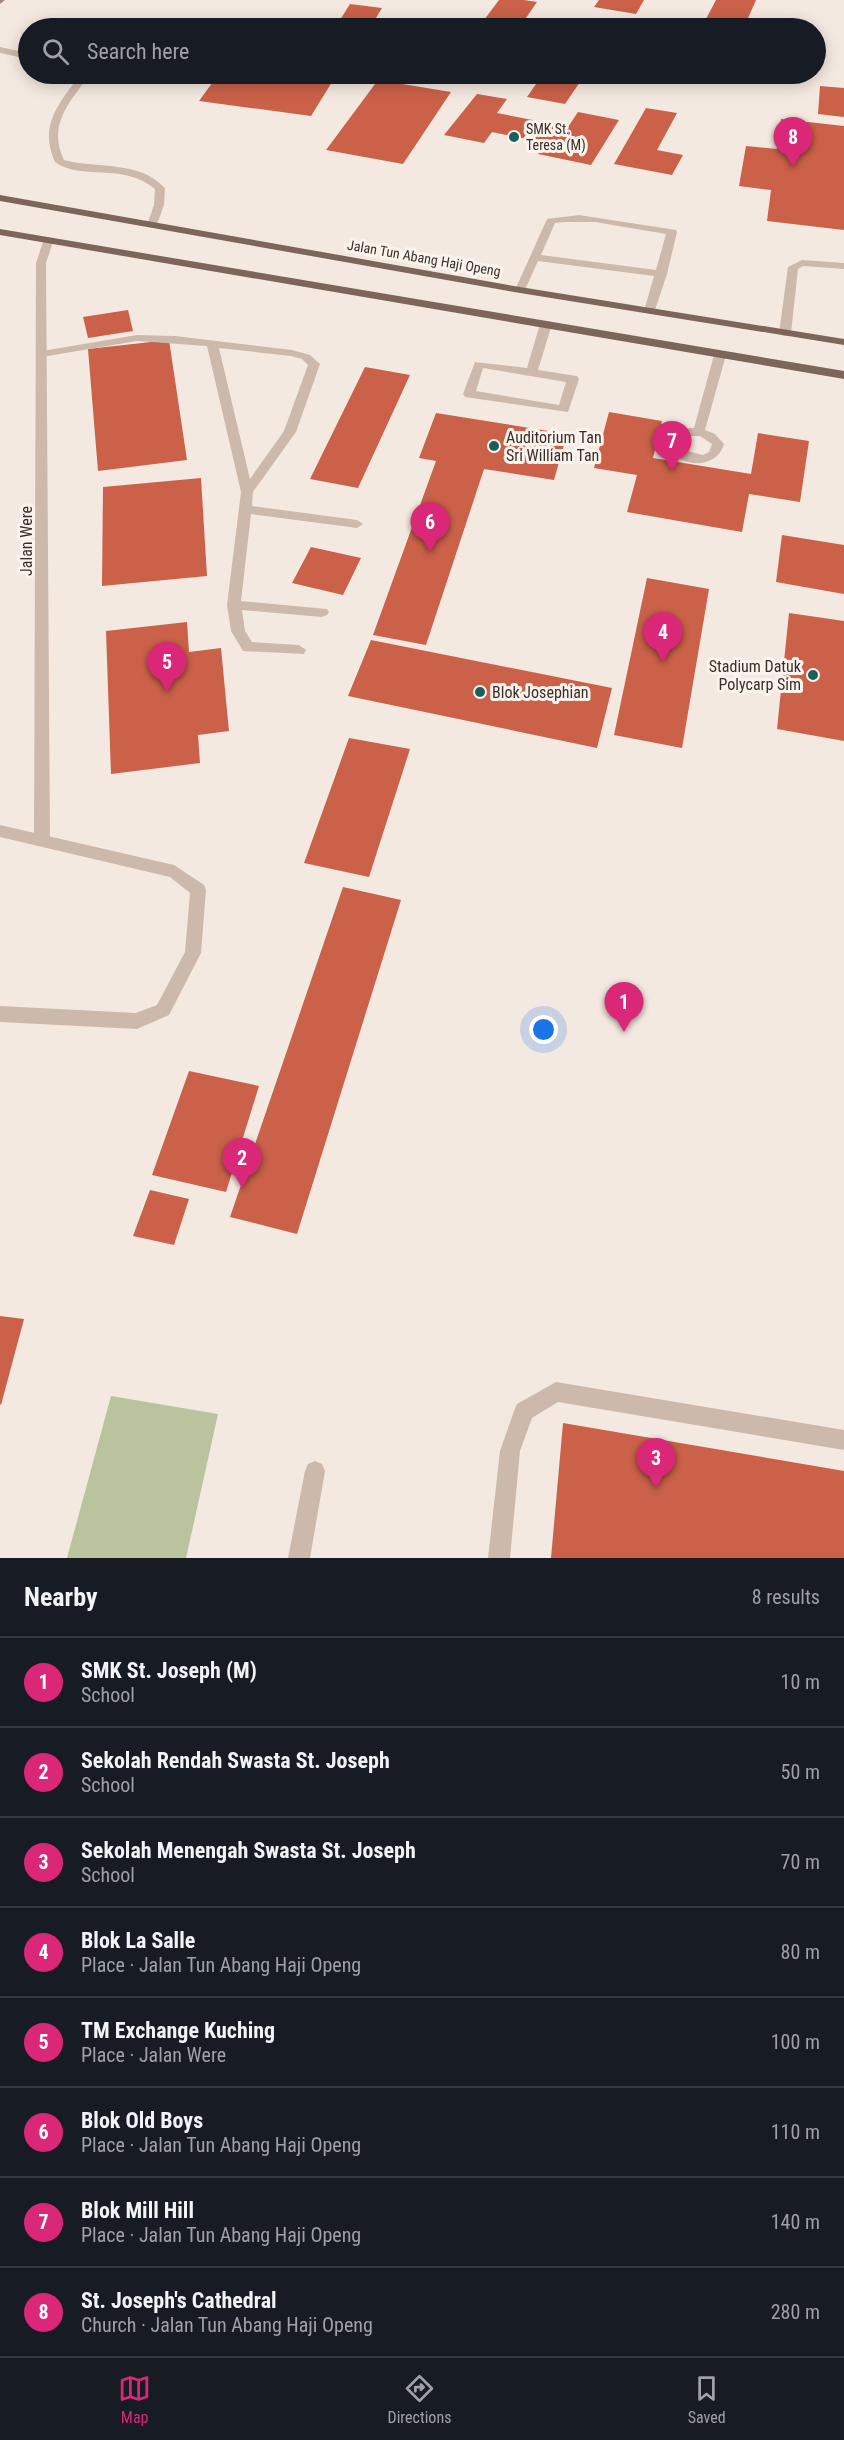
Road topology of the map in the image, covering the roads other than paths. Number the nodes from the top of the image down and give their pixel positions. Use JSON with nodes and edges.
{"nodes":[{"id":1,"x":0,"y":50,"type":"edge"},
{"id":2,"x":18,"y":54,"type":"edge"},
{"id":3,"x":79,"y":84,"type":"edge"},
{"id":4,"x":0,"y":198,"type":"edge"},
{"id":5,"x":152,"y":225,"type":"junction"},
{"id":6,"x":0,"y":232,"type":"edge"},
{"id":7,"x":0,"y":239,"type":"edge"},
{"id":8,"x":48,"y":242,"type":"junction"},
{"id":9,"x":534,"y":257,"type":"junction"},
{"id":10,"x":844,"y":266,"type":"edge"},
{"id":11,"x":662,"y":274,"type":"junction"},
{"id":12,"x":520,"y":290,"type":"junction"},
{"id":13,"x":650,"y":311,"type":"junction"},
{"id":14,"x":546,"y":324,"type":"junction"},
{"id":15,"x":785,"y":333,"type":"junction"},
{"id":16,"x":844,"y":342,"type":"edge"},
{"id":17,"x":212,"y":344,"type":"junction"},
{"id":18,"x":42,"y":354,"type":"junction"},
{"id":19,"x":720,"y":355,"type":"junction"},
{"id":20,"x":532,"y":372,"type":"junction"},
{"id":21,"x":844,"y":375,"type":"edge"},
{"id":22,"x":699,"y":431,"type":"dead end"},
{"id":23,"x":247,"y":492,"type":"junction"},
{"id":24,"x":246,"y":509,"type":"junction"},
{"id":25,"x":357,"y":524,"type":"dead end"},
{"id":26,"x":234,"y":604,"type":"junction"},
{"id":27,"x":322,"y":612,"type":"dead end"},
{"id":28,"x":299,"y":650,"type":"dead end"},
{"id":29,"x":0,"y":831,"type":"edge"},
{"id":30,"x":42,"y":841,"type":"junction"},
{"id":31,"x":0,"y":1014,"type":"edge"},
{"id":32,"x":844,"y":1440,"type":"edge"},
{"id":33,"x":315,"y":1471,"type":"dead end"},
{"id":34,"x":299,"y":1558,"type":"edge"},
{"id":35,"x":499,"y":1558,"type":"edge"}],
"edges":[{"from":1,"to":2,"type":"street"},
{"from":3,"to":5,"type":"street"},
{"from":4,"to":5,"type":"main road","name":"Jalan Tun Abang Haji Openg"},
{"from":5,"to":12,"type":"main road","name":"Jalan Tun Abang Haji Openg"},
{"from":6,"to":8,"type":"main road"},
{"from":7,"to":8,"type":"main road"},
{"from":8,"to":14,"type":"main road"},
{"from":8,"to":18,"type":"street","name":"Jalan Were"},
{"from":9,"to":11,"type":"street"},
{"from":9,"to":11,"type":"street"},
{"from":9,"to":12,"type":"street"},
{"from":10,"to":15,"type":"street"},
{"from":11,"to":13,"type":"street"},
{"from":12,"to":13,"type":"main road","name":"Jalan Tun Abang Haji Openg"},
{"from":13,"to":15,"type":"main road","name":"Jalan Tun Abang Haji Openg"},
{"from":14,"to":19,"type":"main road"},
{"from":14,"to":20,"type":"street"},
{"from":15,"to":16,"type":"main road","name":"Jalan Tun Abang Haji Openg"},
{"from":17,"to":18,"type":"street"},
{"from":17,"to":23,"type":"street"},
{"from":17,"to":23,"type":"street"},
{"from":18,"to":30,"type":"street","name":"Jalan Were"},
{"from":19,"to":21,"type":"main road"},
{"from":19,"to":22,"type":"street"},
{"from":20,"to":20,"type":"street"},
{"from":23,"to":24,"type":"street"},
{"from":24,"to":25,"type":"street"},
{"from":24,"to":26,"type":"street"},
{"from":26,"to":27,"type":"street"},
{"from":26,"to":28,"type":"street"},
{"from":29,"to":30,"type":"street"},
{"from":30,"to":31,"type":"street"},
{"from":32,"to":35,"type":"street"},
{"from":33,"to":34,"type":"street"}]}
